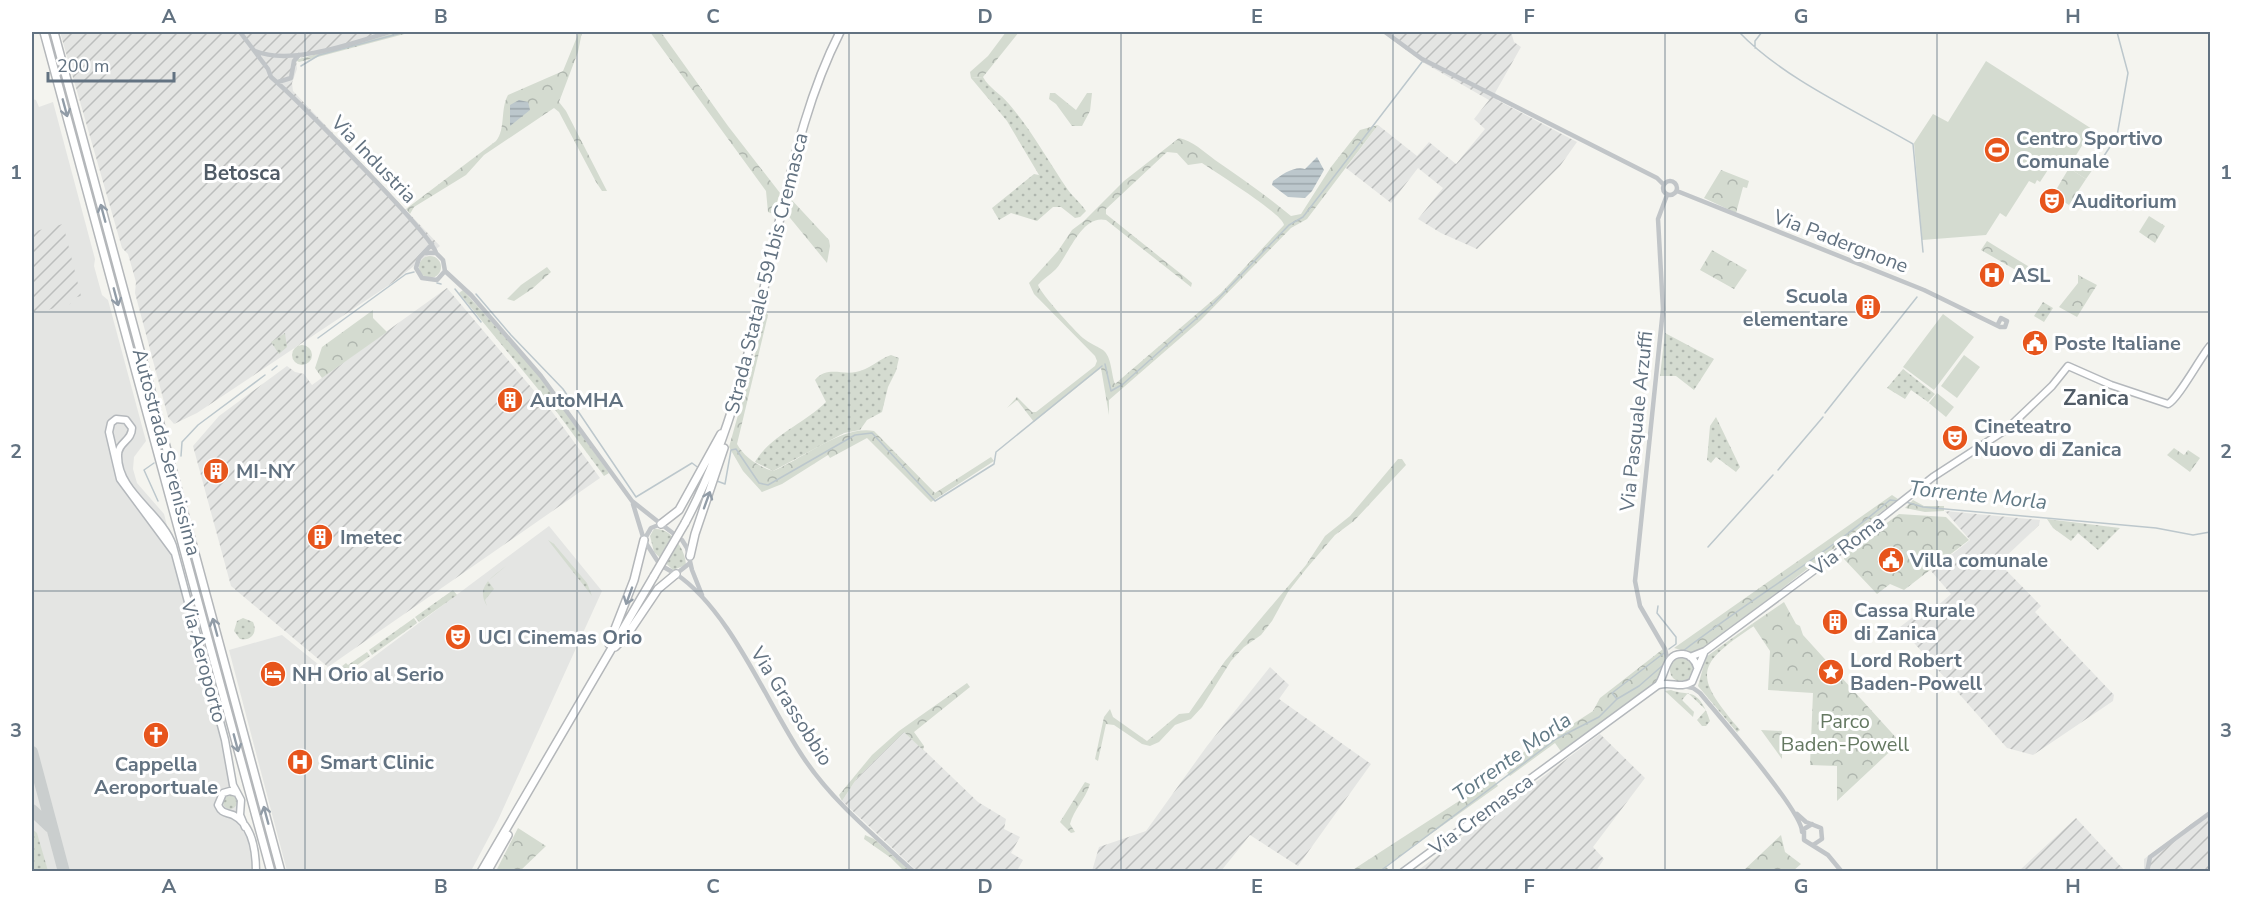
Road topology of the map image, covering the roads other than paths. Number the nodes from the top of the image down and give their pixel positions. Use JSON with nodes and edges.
{"nodes":[{"id":1,"x":44,"y":32,"type":"edge"},
{"id":2,"x":54,"y":32,"type":"edge"},
{"id":3,"x":240,"y":32,"type":"edge"},
{"id":4,"x":389,"y":32,"type":"edge"},
{"id":5,"x":840,"y":32,"type":"edge"},
{"id":6,"x":1385,"y":32,"type":"edge"},
{"id":7,"x":252,"y":50,"type":"junction"},
{"id":8,"x":298,"y":55,"type":"junction"},
{"id":9,"x":281,"y":57,"type":"junction"},
{"id":10,"x":294,"y":67,"type":"junction"},
{"id":11,"x":268,"y":69,"type":"junction"},
{"id":12,"x":289,"y":80,"type":"junction"},
{"id":13,"x":278,"y":82,"type":"junction"},
{"id":14,"x":292,"y":97,"type":"junction"},
{"id":15,"x":1663,"y":184,"type":"junction"},
{"id":16,"x":1677,"y":191,"type":"junction"},
{"id":17,"x":1667,"y":195,"type":"junction"},
{"id":18,"x":432,"y":244,"type":"junction"},
{"id":19,"x":425,"y":253,"type":"junction"},
{"id":20,"x":436,"y":253,"type":"junction"},
{"id":21,"x":444,"y":271,"type":"junction"},
{"id":22,"x":437,"y":280,"type":"junction"},
{"id":23,"x":454,"y":281,"type":"junction"},
{"id":24,"x":1996,"y":323,"type":"dead end"},
{"id":25,"x":2211,"y":346,"type":"edge"},
{"id":26,"x":730,"y":416,"type":"junction"},
{"id":27,"x":110,"y":436,"type":"junction"},
{"id":28,"x":123,"y":441,"type":"junction"},
{"id":29,"x":632,"y":501,"type":"junction"},
{"id":30,"x":661,"y":524,"type":"junction"},
{"id":31,"x":644,"y":540,"type":"junction"},
{"id":32,"x":174,"y":552,"type":"junction"},
{"id":33,"x":690,"y":560,"type":"junction"},
{"id":34,"x":676,"y":574,"type":"junction"},
{"id":35,"x":705,"y":600,"type":"junction"},
{"id":36,"x":1662,"y":645,"type":"junction"},
{"id":37,"x":1705,"y":651,"type":"junction"},
{"id":38,"x":1678,"y":654,"type":"junction"},
{"id":39,"x":605,"y":657,"type":"junction"},
{"id":40,"x":1690,"y":657,"type":"junction"},
{"id":41,"x":1668,"y":662,"type":"junction"},
{"id":42,"x":1697,"y":667,"type":"junction"},
{"id":43,"x":1666,"y":674,"type":"junction"},
{"id":44,"x":1694,"y":679,"type":"junction"},
{"id":45,"x":1672,"y":683,"type":"junction"},
{"id":46,"x":1658,"y":685,"type":"junction"},
{"id":47,"x":1684,"y":686,"type":"junction"},
{"id":48,"x":1700,"y":693,"type":"junction"},
{"id":49,"x":542,"y":769,"type":"junction"},
{"id":50,"x":231,"y":770,"type":"junction"},
{"id":51,"x":224,"y":792,"type":"junction"},
{"id":52,"x":237,"y":793,"type":"junction"},
{"id":53,"x":240,"y":808,"type":"junction"},
{"id":54,"x":1794,"y":811,"type":"junction"},
{"id":55,"x":2211,"y":813,"type":"edge"},
{"id":56,"x":230,"y":814,"type":"junction"},
{"id":57,"x":1812,"y":824,"type":"junction"},
{"id":58,"x":245,"y":827,"type":"junction"},
{"id":59,"x":1802,"y":832,"type":"junction"},
{"id":60,"x":1822,"y":839,"type":"junction"},
{"id":61,"x":1813,"y":845,"type":"junction"},
{"id":62,"x":1828,"y":855,"type":"junction"},
{"id":63,"x":256,"y":872,"type":"edge"},
{"id":64,"x":271,"y":872,"type":"edge"},
{"id":65,"x":281,"y":872,"type":"edge"},
{"id":66,"x":481,"y":872,"type":"edge"},
{"id":67,"x":487,"y":872,"type":"edge"},
{"id":68,"x":914,"y":872,"type":"edge"},
{"id":69,"x":1402,"y":872,"type":"edge"},
{"id":70,"x":1842,"y":872,"type":"edge"},
{"id":71,"x":2147,"y":872,"type":"edge"}],
"edges":[{"from":1,"to":64,"type":"highway","name":"Autostrada Serenissima","one_way":true},
{"from":65,"to":2,"type":"highway","name":"Autostrada Serenissima","one_way":true},
{"from":3,"to":7,"type":"street"},
{"from":4,"to":8,"type":"street"},
{"from":5,"to":26,"type":"highway","name":"Strada Statale 591bis Cremasca"},
{"from":6,"to":15,"type":"street","name":"Via Padergnone"},
{"from":7,"to":9,"type":"street"},
{"from":7,"to":11,"type":"street"},
{"from":8,"to":9,"type":"street"},
{"from":8,"to":10,"type":"street"},
{"from":9,"to":10,"type":"street"},
{"from":9,"to":11,"type":"street"},
{"from":10,"to":12,"type":"street"},
{"from":11,"to":13,"type":"street"},
{"from":12,"to":13,"type":"street"},
{"from":12,"to":14,"type":"street"},
{"from":13,"to":14,"type":"street","name":"Via Industria"},
{"from":14,"to":18,"type":"street","name":"Via Industria"},
{"from":15,"to":16,"type":"street","name":"Via Padergnone"},
{"from":15,"to":17,"type":"street"},
{"from":16,"to":17,"type":"street"},
{"from":16,"to":24,"type":"street","name":"Via Padergnone"},
{"from":17,"to":36,"type":"street","name":"Via Pasquale Arzuffi"},
{"from":18,"to":19,"type":"street"},
{"from":18,"to":20,"type":"street","name":"Via Industria"},
{"from":19,"to":20,"type":"street"},
{"from":19,"to":22,"type":"street"},
{"from":20,"to":21,"type":"street"},
{"from":21,"to":22,"type":"street"},
{"from":21,"to":23,"type":"street"},
{"from":22,"to":23,"type":"street"},
{"from":23,"to":29,"type":"street"},
{"from":25,"to":37,"type":"main road","name":"Via Roma"},
{"from":26,"to":30,"type":"highway"},
{"from":33,"to":26,"type":"highway","one_way":true},
{"from":26,"to":39,"type":"highway","name":"Strada Statale 591bis Cremasca","bridge":true},
{"from":27,"to":28,"type":"main road"},
{"from":27,"to":28,"type":"main road"},
{"from":27,"to":32,"type":"main road","name":"Via Aeroporto"},
{"from":28,"to":32,"type":"main road","name":"Via Aeroporto"},
{"from":29,"to":30,"type":"street"},
{"from":29,"to":31,"type":"street"},
{"from":30,"to":31,"type":"street"},
{"from":30,"to":33,"type":"street"},
{"from":31,"to":34,"type":"street"},
{"from":31,"to":39,"type":"highway","one_way":true},
{"from":32,"to":50,"type":"main road","name":"Via Aeroporto"},
{"from":33,"to":34,"type":"street"},
{"from":33,"to":35,"type":"street"},
{"from":34,"to":35,"type":"street"},
{"from":34,"to":39,"type":"highway"},
{"from":35,"to":68,"type":"street","name":"Via Grassobbio"},
{"from":36,"to":38,"type":"street"},
{"from":36,"to":41,"type":"street","name":"Via Pasquale Arzuffi"},
{"from":37,"to":40,"type":"main road","name":"Via Roma"},
{"from":37,"to":42,"type":"main road","name":"Via Roma"},
{"from":38,"to":40,"type":"main road"},
{"from":38,"to":41,"type":"main road"},
{"from":39,"to":49,"type":"highway"},
{"from":40,"to":42,"type":"main road"},
{"from":41,"to":43,"type":"main road"},
{"from":42,"to":44,"type":"main road","name":"Via Roma"},
{"from":43,"to":45,"type":"main road"},
{"from":43,"to":46,"type":"main road"},
{"from":44,"to":47,"type":"main road"},
{"from":44,"to":48,"type":"street"},
{"from":45,"to":46,"type":"main road"},
{"from":45,"to":47,"type":"main road"},
{"from":46,"to":69,"type":"main road","name":"Via Cremasca"},
{"from":47,"to":48,"type":"street"},
{"from":48,"to":54,"type":"street"},
{"from":49,"to":66,"type":"highway"},
{"from":49,"to":67,"type":"highway"},
{"from":50,"to":51,"type":"main road"},
{"from":50,"to":52,"type":"main road","name":"Via Aeroporto"},
{"from":51,"to":52,"type":"main road"},
{"from":51,"to":56,"type":"main road"},
{"from":52,"to":53,"type":"main road"},
{"from":53,"to":56,"type":"main road"},
{"from":53,"to":58,"type":"main road"},
{"from":54,"to":57,"type":"street"},
{"from":54,"to":59,"type":"street"},
{"from":55,"to":71,"type":"street"},
{"from":56,"to":58,"type":"main road"},
{"from":57,"to":59,"type":"street"},
{"from":57,"to":60,"type":"street"},
{"from":58,"to":63,"type":"main road"},
{"from":59,"to":61,"type":"street"},
{"from":60,"to":61,"type":"street"},
{"from":60,"to":62,"type":"street"},
{"from":61,"to":62,"type":"street"},
{"from":62,"to":70,"type":"street"}]}
